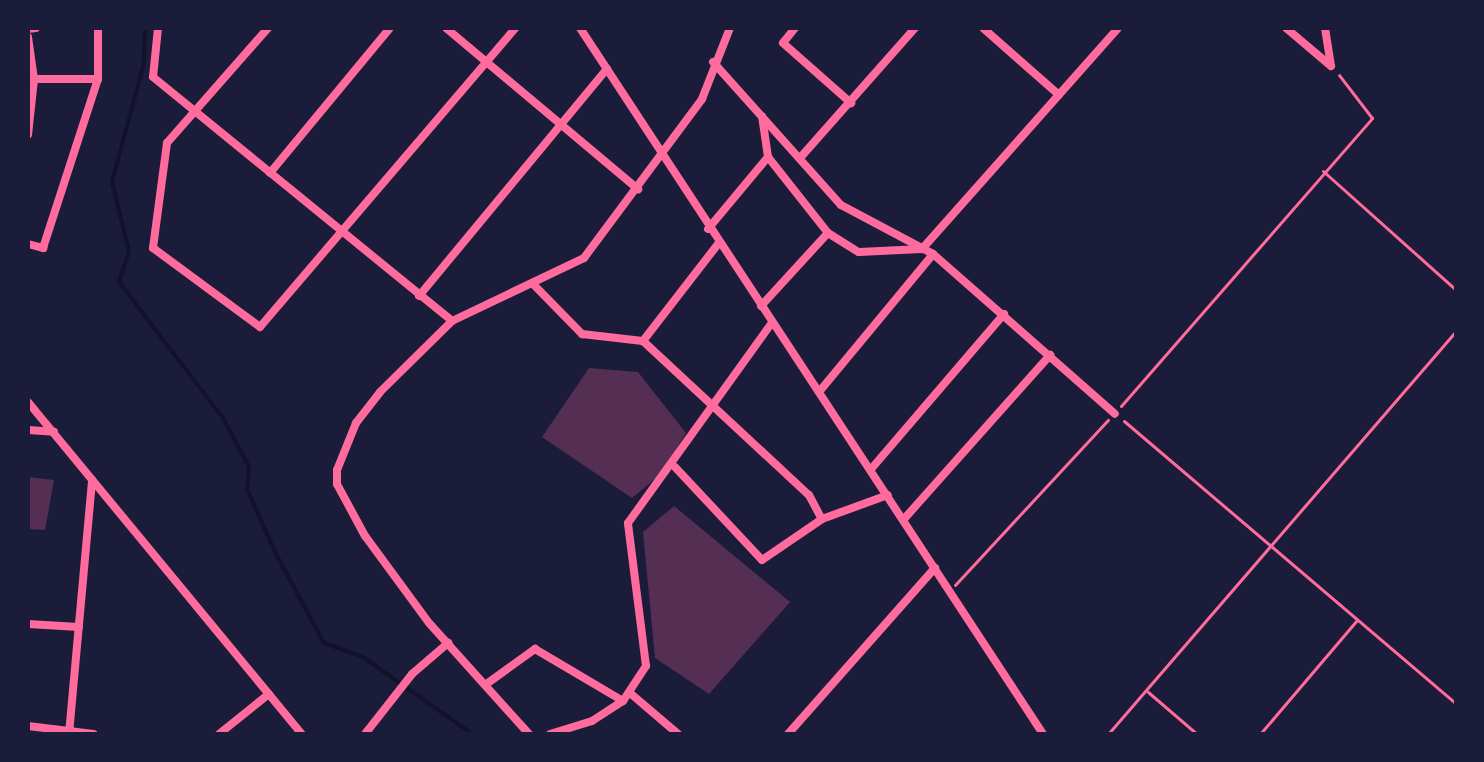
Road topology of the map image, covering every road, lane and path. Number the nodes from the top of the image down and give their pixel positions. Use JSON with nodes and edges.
{"nodes":[{"id":1,"x":36,"y":28,"type":"edge"},
{"id":2,"x":98,"y":28,"type":"edge"},
{"id":3,"x":158,"y":28,"type":"edge"},
{"id":4,"x":268,"y":28,"type":"edge"},
{"id":5,"x":390,"y":28,"type":"edge"},
{"id":6,"x":446,"y":28,"type":"edge"},
{"id":7,"x":515,"y":28,"type":"edge"},
{"id":8,"x":580,"y":28,"type":"edge"},
{"id":9,"x":795,"y":28,"type":"edge"},
{"id":10,"x":915,"y":28,"type":"edge"},
{"id":11,"x":983,"y":28,"type":"edge"},
{"id":12,"x":1118,"y":28,"type":"edge"},
{"id":13,"x":1286,"y":28,"type":"edge"},
{"id":14,"x":1325,"y":28,"type":"edge"},
{"id":15,"x":28,"y":29,"type":"edge"},
{"id":16,"x":726,"y":31,"type":"edge"},
{"id":17,"x":28,"y":37,"type":"edge"},
{"id":18,"x":713,"y":62,"type":"junction"},
{"id":19,"x":487,"y":63,"type":"junction"},
{"id":20,"x":1331,"y":66,"type":"junction"},
{"id":21,"x":607,"y":69,"type":"junction"},
{"id":22,"x":34,"y":79,"type":"junction"},
{"id":23,"x":98,"y":79,"type":"junction"},
{"id":24,"x":1059,"y":95,"type":"junction"},
{"id":25,"x":851,"y":103,"type":"junction"},
{"id":26,"x":198,"y":112,"type":"junction"},
{"id":27,"x":762,"y":115,"type":"junction"},
{"id":28,"x":561,"y":122,"type":"junction"},
{"id":29,"x":28,"y":135,"type":"edge"},
{"id":30,"x":663,"y":154,"type":"junction"},
{"id":31,"x":768,"y":157,"type":"junction"},
{"id":32,"x":800,"y":158,"type":"junction"},
{"id":33,"x":1323,"y":171,"type":"junction"},
{"id":34,"x":270,"y":173,"type":"junction"},
{"id":35,"x":638,"y":189,"type":"junction"},
{"id":36,"x":708,"y":229,"type":"junction"},
{"id":37,"x":828,"y":233,"type":"junction"},
{"id":38,"x":344,"y":235,"type":"junction"},
{"id":39,"x":28,"y":244,"type":"edge"},
{"id":40,"x":718,"y":244,"type":"junction"},
{"id":41,"x":922,"y":249,"type":"junction"},
{"id":42,"x":933,"y":254,"type":"junction"},
{"id":43,"x":534,"y":285,"type":"junction"},
{"id":44,"x":1456,"y":290,"type":"edge"},
{"id":45,"x":419,"y":296,"type":"junction"},
{"id":46,"x":761,"y":306,"type":"junction"},
{"id":47,"x":1004,"y":314,"type":"junction"},
{"id":48,"x":452,"y":321,"type":"junction"},
{"id":49,"x":771,"y":324,"type":"junction"},
{"id":50,"x":1456,"y":331,"type":"edge"},
{"id":51,"x":643,"y":341,"type":"junction"},
{"id":52,"x":1050,"y":355,"type":"junction"},
{"id":53,"x":819,"y":392,"type":"junction"},
{"id":54,"x":28,"y":402,"type":"edge"},
{"id":55,"x":715,"y":406,"type":"junction"},
{"id":56,"x":1115,"y":414,"type":"junction"},
{"id":57,"x":28,"y":430,"type":"edge"},
{"id":58,"x":54,"y":432,"type":"junction"},
{"id":59,"x":675,"y":467,"type":"junction"},
{"id":60,"x":872,"y":468,"type":"junction"},
{"id":61,"x":92,"y":480,"type":"junction"},
{"id":62,"x":888,"y":495,"type":"junction"},
{"id":63,"x":822,"y":519,"type":"junction"},
{"id":64,"x":904,"y":519,"type":"junction"},
{"id":65,"x":1271,"y":548,"type":"junction"},
{"id":66,"x":935,"y":568,"type":"junction"},
{"id":67,"x":950,"y":590,"type":"junction"},
{"id":68,"x":1357,"y":620,"type":"junction"},
{"id":69,"x":28,"y":624,"type":"edge"},
{"id":70,"x":79,"y":627,"type":"junction"},
{"id":71,"x":448,"y":643,"type":"junction"},
{"id":72,"x":485,"y":685,"type":"junction"},
{"id":73,"x":1148,"y":692,"type":"junction"},
{"id":74,"x":630,"y":693,"type":"junction"},
{"id":75,"x":269,"y":694,"type":"junction"},
{"id":76,"x":623,"y":701,"type":"junction"},
{"id":77,"x":1456,"y":704,"type":"edge"},
{"id":78,"x":28,"y":726,"type":"edge"},
{"id":79,"x":69,"y":731,"type":"edge"},
{"id":80,"x":94,"y":734,"type":"edge"},
{"id":81,"x":219,"y":734,"type":"edge"},
{"id":82,"x":302,"y":734,"type":"edge"},
{"id":83,"x":365,"y":734,"type":"edge"},
{"id":84,"x":529,"y":734,"type":"edge"},
{"id":85,"x":550,"y":734,"type":"edge"},
{"id":86,"x":678,"y":734,"type":"edge"},
{"id":87,"x":788,"y":734,"type":"edge"},
{"id":88,"x":1043,"y":734,"type":"edge"},
{"id":89,"x":1108,"y":734,"type":"edge"},
{"id":90,"x":1197,"y":734,"type":"edge"},
{"id":91,"x":1260,"y":734,"type":"edge"}],
"edges":[{"from":1,"to":15,"type":"street"},
{"from":2,"to":23,"type":"street"},
{"from":3,"to":26,"type":"street"},
{"from":4,"to":26,"type":"street"},
{"from":5,"to":34,"type":"street"},
{"from":6,"to":19,"type":"street"},
{"from":7,"to":19,"type":"street"},
{"from":8,"to":21,"type":"street"},
{"from":9,"to":25,"type":"street"},
{"from":10,"to":25,"type":"street"},
{"from":11,"to":24,"type":"street"},
{"from":12,"to":24,"type":"street"},
{"from":13,"to":20,"type":"street"},
{"from":14,"to":20,"type":"street"},
{"from":16,"to":18,"type":"street"},
{"from":17,"to":22,"type":"street"},
{"from":18,"to":27,"type":"street"},
{"from":18,"to":30,"type":"street"},
{"from":19,"to":28,"type":"street"},
{"from":19,"to":38,"type":"street"},
{"from":20,"to":33,"type":"path"},
{"from":21,"to":28,"type":"street"},
{"from":21,"to":30,"type":"street"},
{"from":22,"to":23,"type":"street"},
{"from":22,"to":29,"type":"street"},
{"from":23,"to":39,"type":"street"},
{"from":24,"to":41,"type":"street"},
{"from":25,"to":32,"type":"street"},
{"from":26,"to":34,"type":"street"},
{"from":26,"to":38,"type":"street"},
{"from":27,"to":31,"type":"street"},
{"from":27,"to":32,"type":"street"},
{"from":28,"to":35,"type":"street"},
{"from":28,"to":45,"type":"street"},
{"from":30,"to":35,"type":"street"},
{"from":30,"to":36,"type":"street"},
{"from":31,"to":36,"type":"street"},
{"from":31,"to":37,"type":"street"},
{"from":32,"to":41,"type":"street"},
{"from":33,"to":44,"type":"path"},
{"from":33,"to":56,"type":"path"},
{"from":34,"to":38,"type":"street"},
{"from":35,"to":43,"type":"street"},
{"from":36,"to":40,"type":"street"},
{"from":37,"to":41,"type":"street"},
{"from":37,"to":46,"type":"street"},
{"from":38,"to":45,"type":"street"},
{"from":40,"to":46,"type":"street"},
{"from":40,"to":51,"type":"street"},
{"from":41,"to":42,"type":"street"},
{"from":42,"to":47,"type":"street"},
{"from":42,"to":53,"type":"street"},
{"from":43,"to":48,"type":"street"},
{"from":43,"to":51,"type":"street"},
{"from":45,"to":48,"type":"street"},
{"from":46,"to":49,"type":"street"},
{"from":47,"to":52,"type":"street"},
{"from":47,"to":60,"type":"street"},
{"from":48,"to":71,"type":"street"},
{"from":49,"to":53,"type":"street"},
{"from":49,"to":55,"type":"street"},
{"from":50,"to":65,"type":"path"},
{"from":51,"to":55,"type":"street"},
{"from":52,"to":56,"type":"street"},
{"from":52,"to":64,"type":"street"},
{"from":53,"to":60,"type":"street"},
{"from":54,"to":58,"type":"street"},
{"from":55,"to":59,"type":"street"},
{"from":55,"to":63,"type":"street"},
{"from":56,"to":65,"type":"path"},
{"from":56,"to":67,"type":"path"},
{"from":57,"to":58,"type":"street"},
{"from":58,"to":61,"type":"street"},
{"from":59,"to":63,"type":"street"},
{"from":59,"to":74,"type":"street"},
{"from":60,"to":62,"type":"street"},
{"from":61,"to":70,"type":"street"},
{"from":61,"to":75,"type":"street"},
{"from":62,"to":63,"type":"street"},
{"from":62,"to":64,"type":"street"},
{"from":64,"to":66,"type":"street"},
{"from":65,"to":68,"type":"path"},
{"from":65,"to":73,"type":"path"},
{"from":66,"to":67,"type":"street"},
{"from":66,"to":87,"type":"street"},
{"from":67,"to":88,"type":"street"},
{"from":68,"to":77,"type":"path"},
{"from":68,"to":91,"type":"path"},
{"from":69,"to":70,"type":"street"},
{"from":70,"to":79,"type":"street"},
{"from":71,"to":72,"type":"street"},
{"from":71,"to":83,"type":"street"},
{"from":72,"to":76,"type":"street"},
{"from":72,"to":84,"type":"street"},
{"from":73,"to":89,"type":"path"},
{"from":73,"to":90,"type":"path"},
{"from":74,"to":76,"type":"street"},
{"from":74,"to":86,"type":"street"},
{"from":75,"to":81,"type":"street"},
{"from":75,"to":82,"type":"street"},
{"from":76,"to":85,"type":"street"},
{"from":78,"to":79,"type":"street"},
{"from":79,"to":80,"type":"street"}]}
